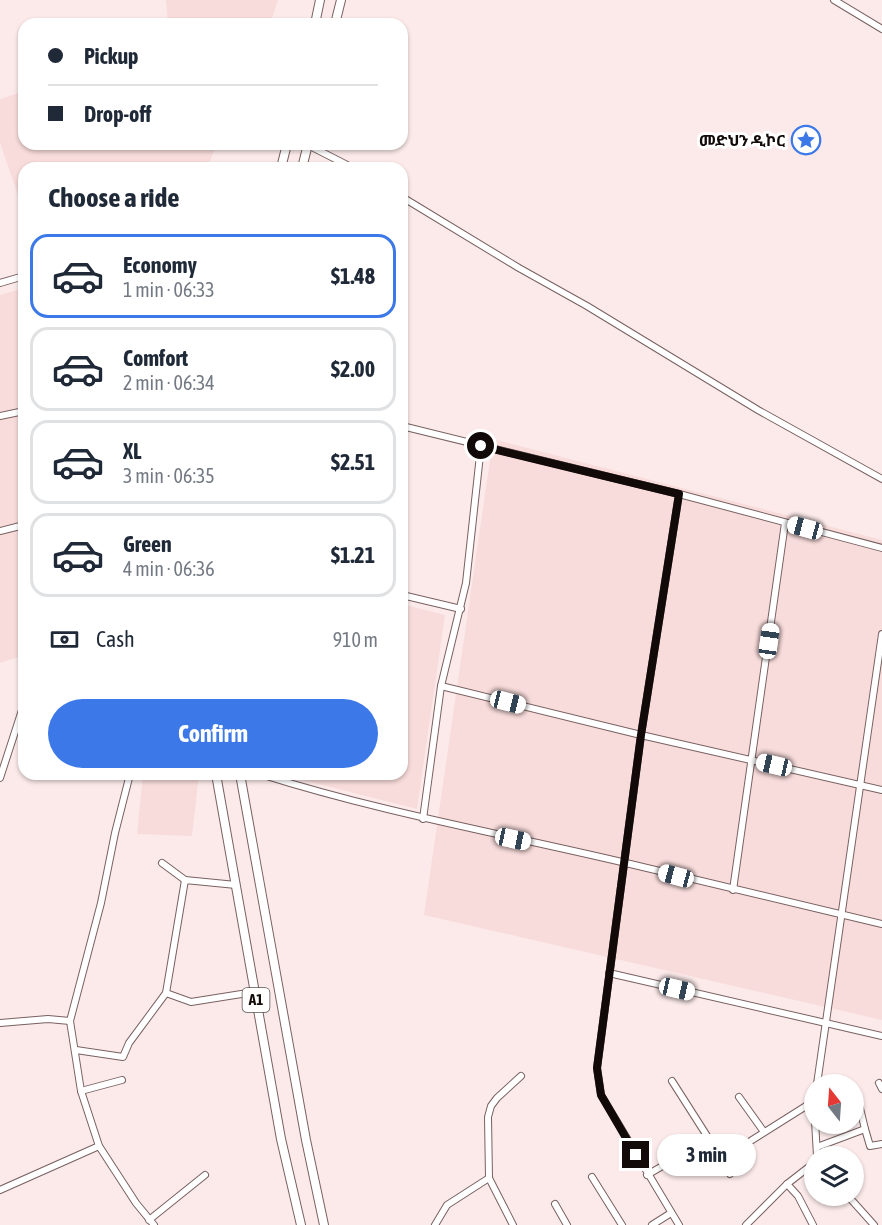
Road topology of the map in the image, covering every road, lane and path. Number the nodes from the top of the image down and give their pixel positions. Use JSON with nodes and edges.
{"nodes":[{"id":1,"x":320,"y":0,"type":"edge"},
{"id":2,"x":341,"y":0,"type":"edge"},
{"id":3,"x":834,"y":0,"type":"edge"},
{"id":4,"x":316,"y":18,"type":"edge"},
{"id":5,"x":336,"y":18,"type":"edge"},
{"id":6,"x":882,"y":28,"type":"edge"},
{"id":7,"x":319,"y":150,"type":"edge"},
{"id":8,"x":342,"y":162,"type":"edge"},
{"id":9,"x":408,"y":201,"type":"edge"},
{"id":10,"x":18,"y":278,"type":"edge"},
{"id":11,"x":0,"y":283,"type":"edge"},
{"id":12,"x":18,"y":412,"type":"edge"},
{"id":13,"x":0,"y":416,"type":"edge"},
{"id":14,"x":408,"y":428,"type":"edge"},
{"id":15,"x":481,"y":446,"type":"junction"},
{"id":16,"x":882,"y":479,"type":"edge"},
{"id":17,"x":679,"y":494,"type":"junction"},
{"id":18,"x":785,"y":523,"type":"junction"},
{"id":19,"x":18,"y":526,"type":"edge"},
{"id":20,"x":0,"y":531,"type":"edge"},
{"id":21,"x":882,"y":548,"type":"edge"},
{"id":22,"x":408,"y":596,"type":"edge"},
{"id":23,"x":461,"y":609,"type":"junction"},
{"id":24,"x":882,"y":634,"type":"edge"},
{"id":25,"x":441,"y":686,"type":"junction"},
{"id":26,"x":18,"y":722,"type":"edge"},
{"id":27,"x":641,"y":735,"type":"junction"},
{"id":28,"x":8,"y":753,"type":"junction"},
{"id":29,"x":0,"y":756,"type":"edge"},
{"id":30,"x":752,"y":759,"type":"junction"},
{"id":31,"x":0,"y":778,"type":"edge"},
{"id":32,"x":128,"y":780,"type":"edge"},
{"id":33,"x":217,"y":780,"type":"edge"},
{"id":34,"x":241,"y":780,"type":"edge"},
{"id":35,"x":279,"y":780,"type":"edge"},
{"id":36,"x":859,"y":785,"type":"junction"},
{"id":37,"x":882,"y":790,"type":"edge"},
{"id":38,"x":423,"y":819,"type":"junction"},
{"id":39,"x":162,"y":863,"type":"dead end"},
{"id":40,"x":625,"y":863,"type":"junction"},
{"id":41,"x":185,"y":880,"type":"junction"},
{"id":42,"x":236,"y":885,"type":"junction"},
{"id":43,"x":733,"y":890,"type":"junction"},
{"id":44,"x":842,"y":915,"type":"junction"},
{"id":45,"x":882,"y":924,"type":"edge"},
{"id":46,"x":609,"y":973,"type":"junction"},
{"id":47,"x":254,"y":992,"type":"junction"},
{"id":48,"x":166,"y":993,"type":"junction"},
{"id":49,"x":70,"y":1021,"type":"junction"},
{"id":50,"x":0,"y":1023,"type":"edge"},
{"id":51,"x":826,"y":1023,"type":"junction"},
{"id":52,"x":882,"y":1036,"type":"edge"},
{"id":53,"x":76,"y":1050,"type":"junction"},
{"id":54,"x":818,"y":1074,"type":"edge"},
{"id":55,"x":521,"y":1076,"type":"dead end"},
{"id":56,"x":122,"y":1080,"type":"dead end"},
{"id":57,"x":672,"y":1081,"type":"dead end"},
{"id":58,"x":81,"y":1091,"type":"junction"},
{"id":59,"x":739,"y":1097,"type":"dead end"},
{"id":60,"x":804,"y":1108,"type":"edge"},
{"id":61,"x":864,"y":1125,"type":"edge"},
{"id":62,"x":865,"y":1129,"type":"junction"},
{"id":63,"x":764,"y":1132,"type":"junction"},
{"id":64,"x":709,"y":1139,"type":"junction"},
{"id":65,"x":882,"y":1144,"type":"edge"},
{"id":66,"x":99,"y":1146,"type":"junction"},
{"id":67,"x":820,"y":1146,"type":"edge"},
{"id":68,"x":722,"y":1159,"type":"junction"},
{"id":69,"x":804,"y":1171,"type":"edge"},
{"id":70,"x":730,"y":1174,"type":"dead end"},
{"id":71,"x":205,"y":1175,"type":"dead end"},
{"id":72,"x":647,"y":1175,"type":"junction"},
{"id":73,"x":592,"y":1177,"type":"dead end"},
{"id":74,"x":489,"y":1178,"type":"junction"},
{"id":75,"x":787,"y":1184,"type":"junction"},
{"id":76,"x":0,"y":1190,"type":"edge"},
{"id":77,"x":555,"y":1204,"type":"dead end"},
{"id":78,"x":857,"y":1206,"type":"edge"},
{"id":79,"x":671,"y":1213,"type":"junction"},
{"id":80,"x":151,"y":1222,"type":"edge"},
{"id":81,"x":748,"y":1224,"type":"edge"},
{"id":82,"x":301,"y":1225,"type":"edge"},
{"id":83,"x":324,"y":1225,"type":"edge"},
{"id":84,"x":435,"y":1225,"type":"edge"},
{"id":85,"x":513,"y":1225,"type":"edge"},
{"id":86,"x":567,"y":1225,"type":"edge"},
{"id":87,"x":622,"y":1225,"type":"edge"},
{"id":88,"x":652,"y":1225,"type":"edge"},
{"id":89,"x":679,"y":1225,"type":"edge"},
{"id":90,"x":813,"y":1225,"type":"edge"},
{"id":91,"x":874,"y":1225,"type":"edge"}],
"edges":[{"from":1,"to":4,"type":"main road"},
{"from":2,"to":5,"type":"main road"},
{"from":3,"to":6,"type":"street"},
{"from":7,"to":8,"type":"street"},
{"from":9,"to":16,"type":"street"},
{"from":10,"to":11,"type":"street"},
{"from":12,"to":13,"type":"street"},
{"from":14,"to":15,"type":"street"},
{"from":15,"to":17,"type":"street"},
{"from":15,"to":23,"type":"street"},
{"from":17,"to":18,"type":"street"},
{"from":17,"to":27,"type":"street"},
{"from":18,"to":21,"type":"street"},
{"from":18,"to":30,"type":"street"},
{"from":19,"to":20,"type":"street"},
{"from":22,"to":23,"type":"street"},
{"from":23,"to":25,"type":"street"},
{"from":24,"to":36,"type":"street"},
{"from":25,"to":27,"type":"street"},
{"from":25,"to":38,"type":"street"},
{"from":26,"to":28,"type":"street"},
{"from":27,"to":30,"type":"street"},
{"from":27,"to":40,"type":"street"},
{"from":28,"to":29,"type":"street"},
{"from":28,"to":31,"type":"street"},
{"from":30,"to":36,"type":"street"},
{"from":30,"to":43,"type":"street"},
{"from":32,"to":49,"type":"street"},
{"from":33,"to":42,"type":"main road","number":"A1"},
{"from":34,"to":83,"type":"main road","number":"A1"},
{"from":35,"to":38,"type":"street"},
{"from":36,"to":37,"type":"street"},
{"from":36,"to":44,"type":"street"},
{"from":38,"to":40,"type":"street"},
{"from":39,"to":41,"type":"street"},
{"from":40,"to":43,"type":"street"},
{"from":40,"to":46,"type":"street"},
{"from":41,"to":42,"type":"street"},
{"from":41,"to":48,"type":"street"},
{"from":42,"to":47,"type":"main road","number":"A1"},
{"from":43,"to":44,"type":"street"},
{"from":44,"to":45,"type":"street"},
{"from":44,"to":51,"type":"street"},
{"from":46,"to":51,"type":"street"},
{"from":46,"to":72,"type":"street"},
{"from":47,"to":48,"type":"street"},
{"from":47,"to":82,"type":"main road","number":"A1"},
{"from":48,"to":53,"type":"street"},
{"from":49,"to":50,"type":"street"},
{"from":49,"to":53,"type":"street"},
{"from":51,"to":52,"type":"street"},
{"from":51,"to":54,"type":"street"},
{"from":53,"to":58,"type":"street"},
{"from":55,"to":74,"type":"street"},
{"from":56,"to":58,"type":"street"},
{"from":57,"to":64,"type":"street"},
{"from":58,"to":66,"type":"street"},
{"from":59,"to":63,"type":"street"},
{"from":60,"to":63,"type":"street"},
{"from":61,"to":62,"type":"street"},
{"from":62,"to":65,"type":"street"},
{"from":62,"to":67,"type":"street"},
{"from":63,"to":68,"type":"street"},
{"from":64,"to":68,"type":"street"},
{"from":64,"to":72,"type":"street"},
{"from":66,"to":76,"type":"street"},
{"from":66,"to":80,"type":"street"},
{"from":68,"to":70,"type":"street"},
{"from":69,"to":75,"type":"street"},
{"from":71,"to":80,"type":"street"},
{"from":72,"to":79,"type":"street"},
{"from":73,"to":87,"type":"street"},
{"from":74,"to":84,"type":"street"},
{"from":74,"to":85,"type":"street"},
{"from":75,"to":81,"type":"street"},
{"from":75,"to":90,"type":"street"},
{"from":77,"to":86,"type":"street"},
{"from":78,"to":91,"type":"street"},
{"from":79,"to":88,"type":"street"},
{"from":79,"to":89,"type":"street"}]}
